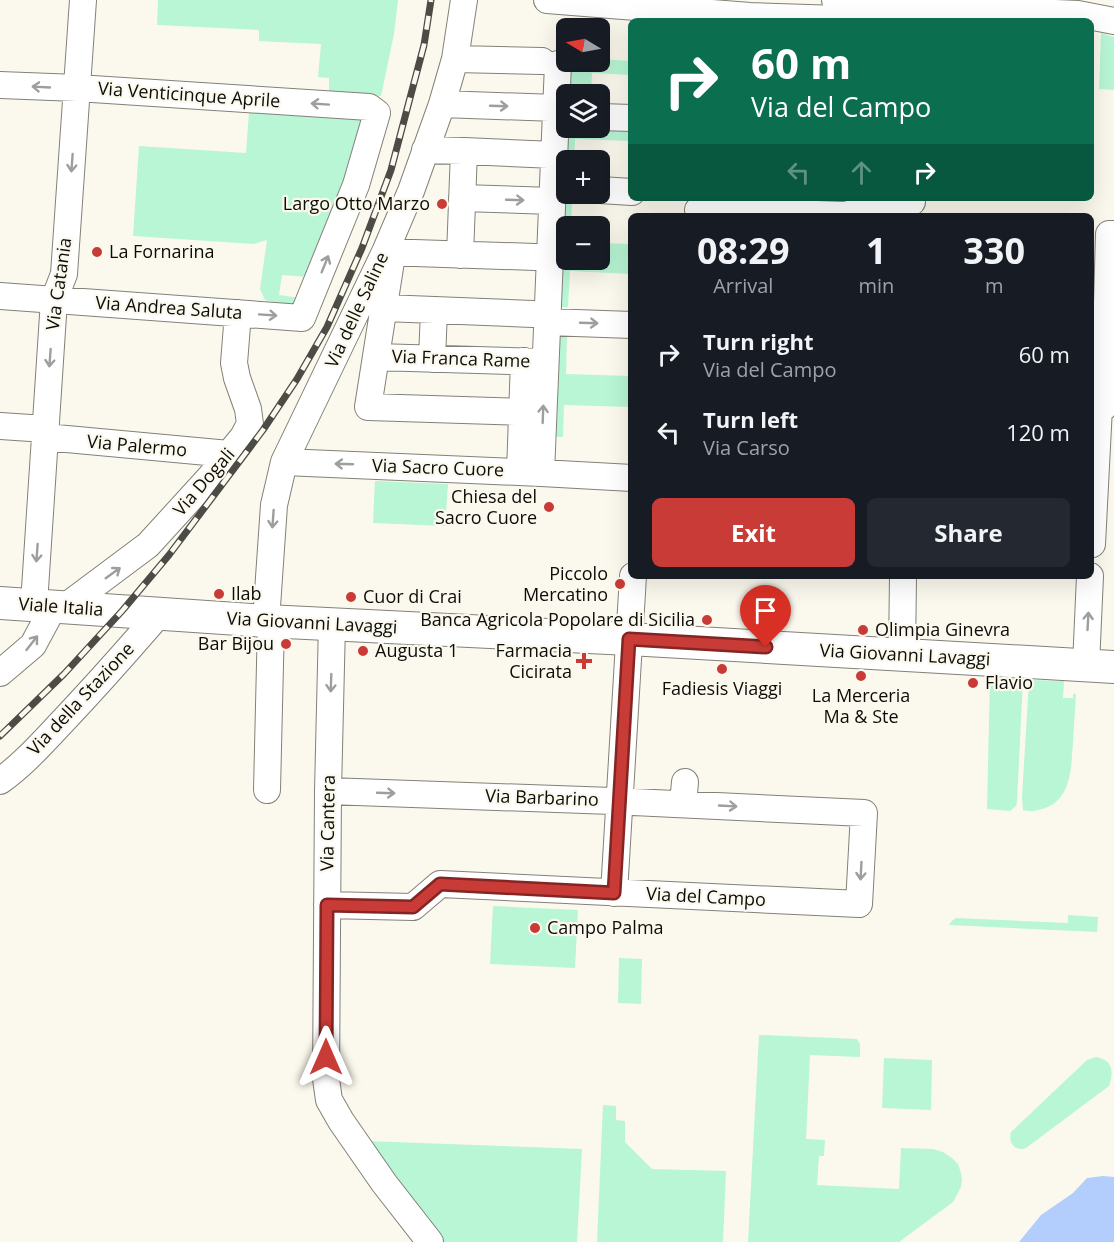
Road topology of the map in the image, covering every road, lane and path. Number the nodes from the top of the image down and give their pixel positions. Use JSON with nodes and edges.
{"nodes":[{"id":1,"x":83,"y":0,"type":"edge"},
{"id":2,"x":464,"y":0,"type":"edge"},
{"id":3,"x":547,"y":0,"type":"edge"},
{"id":4,"x":556,"y":0,"type":"edge"},
{"id":5,"x":835,"y":0,"type":"edge"},
{"id":6,"x":608,"y":2,"type":"edge"},
{"id":7,"x":652,"y":4,"type":"edge"},
{"id":8,"x":691,"y":6,"type":"edge"},
{"id":9,"x":1043,"y":6,"type":"edge"},
{"id":10,"x":911,"y":16,"type":"edge"},
{"id":11,"x":745,"y":18,"type":"edge"},
{"id":12,"x":804,"y":18,"type":"edge"},
{"id":13,"x":1114,"y":21,"type":"edge"},
{"id":14,"x":455,"y":58,"type":"junction"},
{"id":15,"x":0,"y":85,"type":"edge"},
{"id":16,"x":77,"y":88,"type":"junction"},
{"id":17,"x":556,"y":96,"type":"edge"},
{"id":18,"x":442,"y":104,"type":"junction"},
{"id":19,"x":556,"y":113,"type":"edge"},
{"id":20,"x":610,"y":117,"type":"edge"},
{"id":21,"x":628,"y":118,"type":"edge"},
{"id":22,"x":556,"y":138,"type":"edge"},
{"id":23,"x":425,"y":150,"type":"junction"},
{"id":24,"x":464,"y":151,"type":"junction"},
{"id":25,"x":554,"y":155,"type":"junction"},
{"id":26,"x":556,"y":180,"type":"edge"},
{"id":27,"x":610,"y":191,"type":"edge"},
{"id":28,"x":628,"y":192,"type":"edge"},
{"id":29,"x":556,"y":193,"type":"edge"},
{"id":30,"x":470,"y":198,"type":"junction"},
{"id":31,"x":556,"y":200,"type":"edge"},
{"id":32,"x":737,"y":205,"type":"edge"},
{"id":33,"x":912,"y":205,"type":"edge"},
{"id":34,"x":698,"y":208,"type":"edge"},
{"id":35,"x":858,"y":210,"type":"edge"},
{"id":36,"x":1114,"y":234,"type":"edge"},
{"id":37,"x":389,"y":252,"type":"junction"},
{"id":38,"x":460,"y":255,"type":"junction"},
{"id":39,"x":535,"y":257,"type":"dead end"},
{"id":40,"x":0,"y":296,"type":"edge"},
{"id":41,"x":54,"y":300,"type":"junction"},
{"id":42,"x":384,"y":308,"type":"junction"},
{"id":43,"x":434,"y":310,"type":"junction"},
{"id":44,"x":238,"y":313,"type":"junction"},
{"id":45,"x":540,"y":317,"type":"junction"},
{"id":46,"x":302,"y":318,"type":"joint"},
{"id":47,"x":628,"y":325,"type":"edge"},
{"id":48,"x":376,"y":357,"type":"junction"},
{"id":49,"x":432,"y":359,"type":"junction"},
{"id":50,"x":535,"y":361,"type":"junction"},
{"id":51,"x":1102,"y":407,"type":"edge"},
{"id":52,"x":523,"y":412,"type":"junction"},
{"id":53,"x":0,"y":426,"type":"edge"},
{"id":54,"x":45,"y":433,"type":"junction"},
{"id":55,"x":228,"y":454,"type":"junction"},
{"id":56,"x":284,"y":462,"type":"junction"},
{"id":57,"x":531,"y":472,"type":"junction"},
{"id":58,"x":628,"y":478,"type":"edge"},
{"id":59,"x":1100,"y":497,"type":"edge"},
{"id":60,"x":1094,"y":532,"type":"edge"},
{"id":61,"x":633,"y":579,"type":"edge"},
{"id":62,"x":903,"y":579,"type":"edge"},
{"id":63,"x":1090,"y":579,"type":"edge"},
{"id":64,"x":0,"y":603,"type":"edge"},
{"id":65,"x":51,"y":606,"type":"junction"},
{"id":66,"x":122,"y":611,"type":"joint"},
{"id":67,"x":159,"y":614,"type":"junction"},
{"id":68,"x":268,"y":621,"type":"junction"},
{"id":69,"x":332,"y":624,"type":"junction"},
{"id":70,"x":629,"y":639,"type":"junction"},
{"id":71,"x":902,"y":655,"type":"junction"},
{"id":72,"x":1100,"y":666,"type":"edge"},
{"id":73,"x":0,"y":673,"type":"edge"},
{"id":74,"x":0,"y":781,"type":"edge"},
{"id":75,"x":267,"y":790,"type":"dead end"},
{"id":76,"x":328,"y":790,"type":"junction"},
{"id":77,"x":620,"y":801,"type":"junction"},
{"id":78,"x":864,"y":813,"type":"joint"},
{"id":79,"x":614,"y":893,"type":"junction"},
{"id":80,"x":327,"y":905,"type":"junction"},
{"id":81,"x":430,"y":1242,"type":"edge"}],
"edges":[{"from":1,"to":16,"type":"street","name":"Via Catania"},
{"from":2,"to":14,"type":"street","name":"Via delle Saline"},
{"from":3,"to":4,"type":"street"},
{"from":4,"to":6,"type":"street"},
{"from":5,"to":10,"type":"street"},
{"from":6,"to":7,"type":"street"},
{"from":7,"to":8,"type":"street"},
{"from":8,"to":11,"type":"street"},
{"from":9,"to":10,"type":"street"},
{"from":9,"to":13,"type":"street"},
{"from":10,"to":12,"type":"street"},
{"from":14,"to":17,"type":"street"},
{"from":14,"to":18,"type":"street","name":"Via delle Saline"},
{"from":16,"to":15,"type":"street","name":"Via Venticinque Aprile","one_way":true},
{"from":16,"to":41,"type":"street","name":"Via Catania","one_way":true},
{"from":46,"to":16,"type":"street","name":"Via Venticinque Aprile","one_way":true},
{"from":18,"to":19,"type":"street","one_way":true},
{"from":18,"to":23,"type":"street","name":"Via delle Saline"},
{"from":20,"to":21,"type":"street"},
{"from":22,"to":25,"type":"street"},
{"from":23,"to":24,"type":"street"},
{"from":23,"to":37,"type":"street","name":"Via delle Saline"},
{"from":24,"to":25,"type":"street"},
{"from":24,"to":30,"type":"street"},
{"from":25,"to":26,"type":"street"},
{"from":27,"to":28,"type":"street"},
{"from":30,"to":29,"type":"street","one_way":true},
{"from":30,"to":38,"type":"street"},
{"from":31,"to":45,"type":"street"},
{"from":32,"to":34,"type":"street"},
{"from":32,"to":35,"type":"street"},
{"from":33,"to":35,"type":"street"},
{"from":36,"to":51,"type":"street"},
{"from":37,"to":38,"type":"street"},
{"from":37,"to":42,"type":"street"},
{"from":37,"to":56,"type":"street","name":"Via delle Saline"},
{"from":38,"to":39,"type":"street"},
{"from":40,"to":41,"type":"street","name":"Via Andrea Saluta"},
{"from":41,"to":44,"type":"street","name":"Via Andrea Saluta"},
{"from":41,"to":54,"type":"street","name":"Via Catania","one_way":true},
{"from":42,"to":43,"type":"street"},
{"from":42,"to":48,"type":"street"},
{"from":43,"to":45,"type":"street"},
{"from":43,"to":49,"type":"street"},
{"from":44,"to":46,"type":"street","name":"Via Andrea Saluta","one_way":true},
{"from":44,"to":55,"type":"street","name":"Via Dogali"},
{"from":45,"to":47,"type":"street","one_way":true},
{"from":45,"to":50,"type":"street"},
{"from":48,"to":49,"type":"street","name":"Via Franca Rame"},
{"from":48,"to":52,"type":"street"},
{"from":49,"to":50,"type":"street","name":"Via Franca Rame"},
{"from":50,"to":52,"type":"street"},
{"from":57,"to":50,"type":"street","one_way":true},
{"from":51,"to":59,"type":"street"},
{"from":52,"to":57,"type":"street"},
{"from":53,"to":54,"type":"street","name":"Via Palermo"},
{"from":54,"to":55,"type":"street","name":"Via Palermo"},
{"from":54,"to":65,"type":"street","name":"Via Catania","one_way":true},
{"from":65,"to":55,"type":"street","name":"Via Dogali","one_way":true},
{"from":57,"to":56,"type":"street","name":"Via Sacro Cuore","one_way":true},
{"from":56,"to":68,"type":"street","name":"Via delle Saline","one_way":true},
{"from":57,"to":58,"type":"street","name":"Via Sacro Cuore"},
{"from":59,"to":60,"type":"street"},
{"from":61,"to":70,"type":"street"},
{"from":62,"to":71,"type":"street"},
{"from":72,"to":63,"type":"street","one_way":true},
{"from":64,"to":65,"type":"main road","name":"Viale Italia"},
{"from":65,"to":66,"type":"main road","name":"Viale Italia"},
{"from":73,"to":65,"type":"street","one_way":true},
{"from":66,"to":67,"type":"main road","name":"Via Giovanni Lavaggi"},
{"from":67,"to":68,"type":"main road","name":"Via Giovanni Lavaggi"},
{"from":67,"to":74,"type":"street","name":"Via della Stazione"},
{"from":68,"to":69,"type":"main road","name":"Via Giovanni Lavaggi"},
{"from":68,"to":75,"type":"street","name":"Via delle Saline"},
{"from":69,"to":70,"type":"main road","name":"Via Giovanni Lavaggi"},
{"from":69,"to":76,"type":"street","name":"Via Cantera","one_way":true},
{"from":70,"to":71,"type":"main road","name":"Via Giovanni Lavaggi"},
{"from":70,"to":77,"type":"street"},
{"from":71,"to":72,"type":"main road","name":"Via Giovanni Lavaggi"},
{"from":76,"to":77,"type":"street","name":"Via Barbarino","one_way":true},
{"from":76,"to":80,"type":"street","name":"Via Cantera"},
{"from":77,"to":78,"type":"street","name":"Via Barbarino","one_way":true},
{"from":77,"to":79,"type":"street"},
{"from":78,"to":79,"type":"street","name":"Via del Campo","one_way":true},
{"from":79,"to":80,"type":"street","name":"Via del Campo"},
{"from":80,"to":81,"type":"street","name":"Via Cantera"}]}
